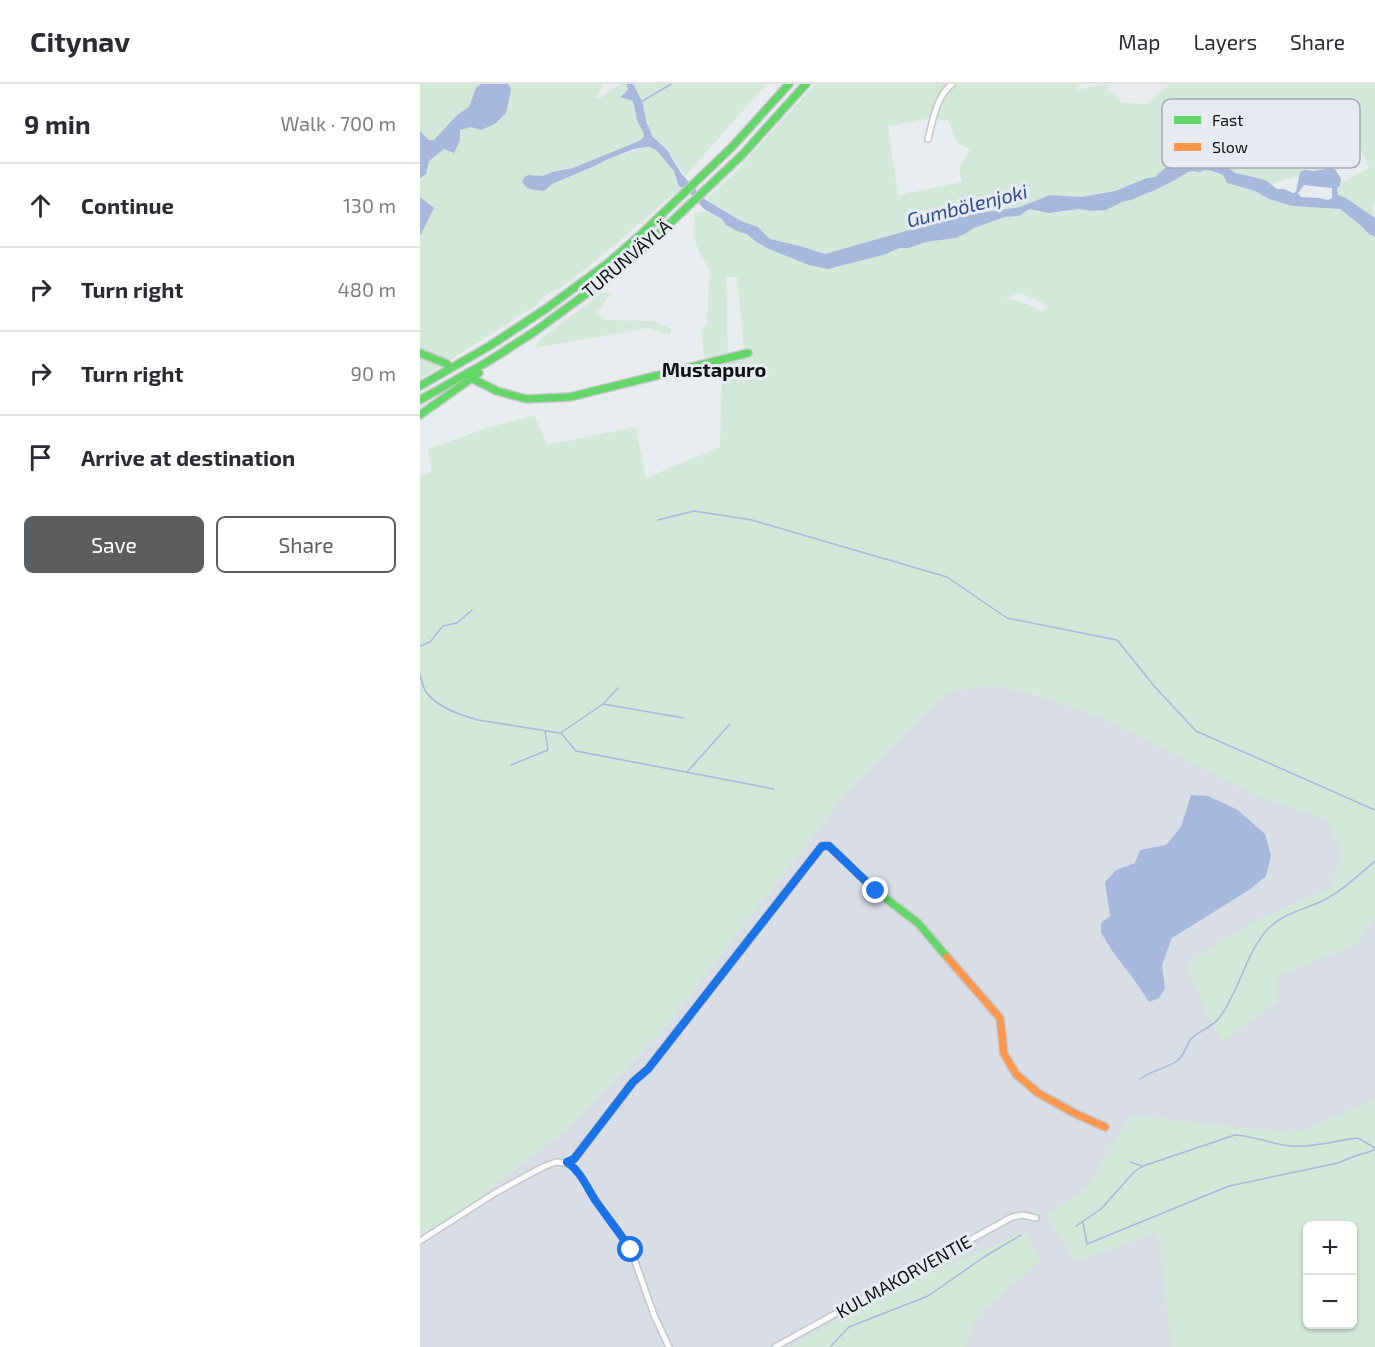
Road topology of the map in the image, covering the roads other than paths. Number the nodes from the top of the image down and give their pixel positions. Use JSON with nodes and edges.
{"nodes":[{"id":1,"x":789,"y":84,"type":"edge"},
{"id":2,"x":806,"y":84,"type":"edge"},
{"id":3,"x":952,"y":84,"type":"edge"},
{"id":4,"x":928,"y":139,"type":"dead end"},
{"id":5,"x":534,"y":332,"type":"junction"},
{"id":6,"x":420,"y":353,"type":"edge"},
{"id":7,"x":748,"y":353,"type":"dead end"},
{"id":8,"x":447,"y":364,"type":"dead end"},
{"id":9,"x":475,"y":380,"type":"dead end"},
{"id":10,"x":420,"y":386,"type":"edge"},
{"id":11,"x":420,"y":400,"type":"edge"},
{"id":12,"x":420,"y":415,"type":"edge"},
{"id":13,"x":1105,"y":1127,"type":"dead end"},
{"id":14,"x":567,"y":1162,"type":"junction"},
{"id":15,"x":1036,"y":1218,"type":"dead end"},
{"id":16,"x":420,"y":1241,"type":"edge"},
{"id":17,"x":669,"y":1347,"type":"edge"},
{"id":18,"x":776,"y":1347,"type":"edge"}],
"edges":[{"from":1,"to":10,"type":"main road","name":"TURUNVÄYLÄ"},
{"from":2,"to":5,"type":"main road","name":"TURUNVÄYLÄ"},
{"from":3,"to":4,"type":"street"},
{"from":5,"to":11,"type":"main road","name":"TURUNVÄYLÄ"},
{"from":5,"to":12,"type":"main road"},
{"from":6,"to":8,"type":"main road"},
{"from":7,"to":9,"type":"main road"},
{"from":13,"to":14,"type":"main road"},
{"from":14,"to":16,"type":"street"},
{"from":14,"to":17,"type":"street"},
{"from":15,"to":18,"type":"street","name":"KULMAKORVENTIE"}]}
